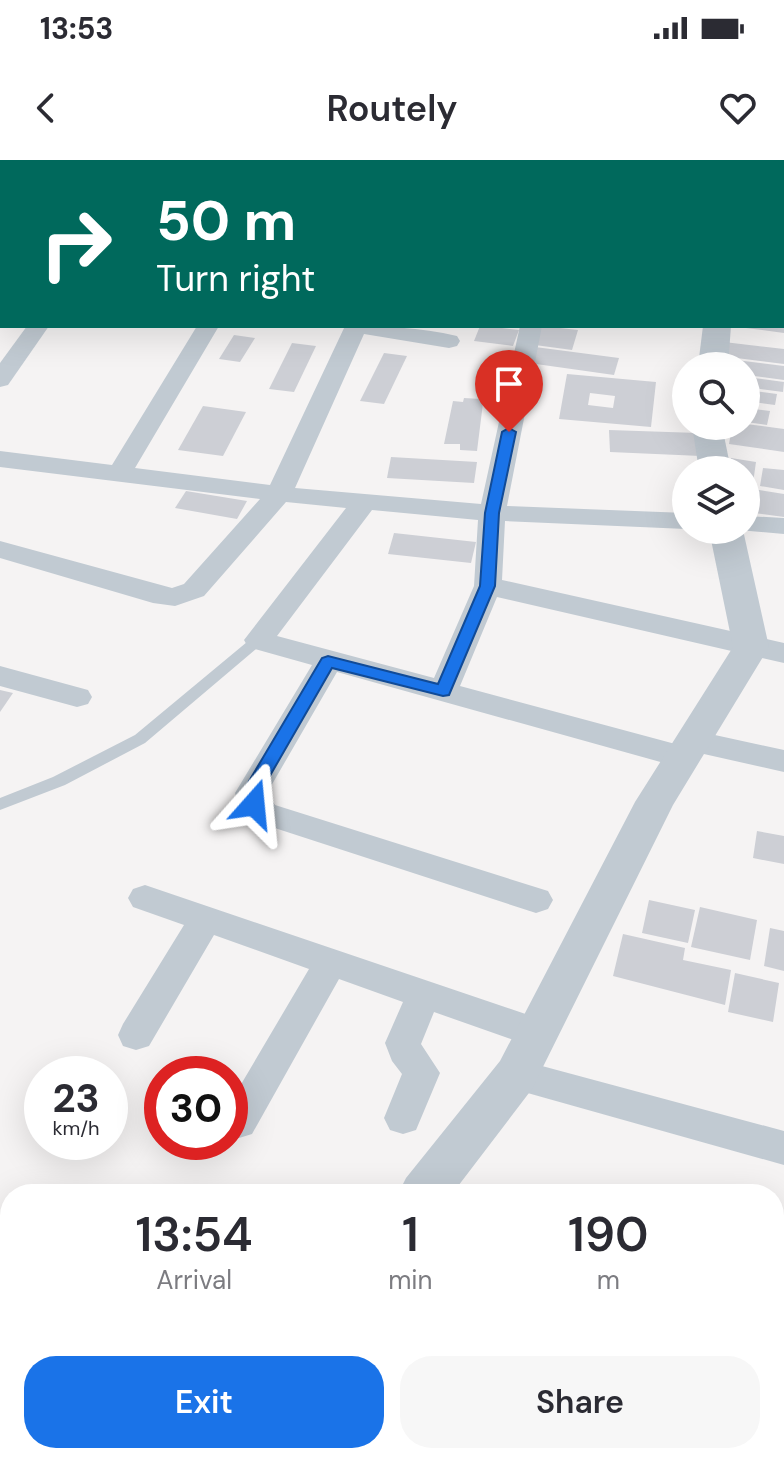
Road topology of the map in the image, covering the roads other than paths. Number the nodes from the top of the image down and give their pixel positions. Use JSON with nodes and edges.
{"nodes":[{"id":1,"x":37,"y":328,"type":"edge"},
{"id":2,"x":207,"y":328,"type":"edge"},
{"id":3,"x":357,"y":328,"type":"edge"},
{"id":4,"x":370,"y":328,"type":"edge"},
{"id":5,"x":531,"y":328,"type":"edge"},
{"id":6,"x":717,"y":328,"type":"edge"},
{"id":7,"x":449,"y":341,"type":"dead end"},
{"id":8,"x":714,"y":352,"type":"edge"},
{"id":9,"x":0,"y":380,"type":"edge"},
{"id":10,"x":0,"y":459,"type":"edge"},
{"id":11,"x":120,"y":473,"type":"junction"},
{"id":12,"x":279,"y":494,"type":"junction"},
{"id":13,"x":366,"y":500,"type":"junction"},
{"id":14,"x":492,"y":513,"type":"junction"},
{"id":15,"x":672,"y":520,"type":"edge"},
{"id":16,"x":760,"y":525,"type":"edge"},
{"id":17,"x":784,"y":526,"type":"edge"},
{"id":18,"x":731,"y":544,"type":"edge"},
{"id":19,"x":0,"y":549,"type":"edge"},
{"id":20,"x":488,"y":586,"type":"junction"},
{"id":21,"x":258,"y":640,"type":"junction"},
{"id":22,"x":767,"y":650,"type":"edge"},
{"id":23,"x":328,"y":662,"type":"junction"},
{"id":24,"x":0,"y":676,"type":"edge"},
{"id":25,"x":443,"y":691,"type":"junction"},
{"id":26,"x":77,"y":697,"type":"dead end"},
{"id":27,"x":687,"y":749,"type":"junction"},
{"id":28,"x":784,"y":761,"type":"edge"},
{"id":29,"x":0,"y":804,"type":"edge"},
{"id":30,"x":145,"y":898,"type":"dead end"},
{"id":31,"x":536,"y":900,"type":"dead end"},
{"id":32,"x":205,"y":920,"type":"junction"},
{"id":33,"x":331,"y":961,"type":"junction"},
{"id":34,"x":426,"y":994,"type":"junction"},
{"id":35,"x":536,"y":1033,"type":"junction"},
{"id":36,"x":136,"y":1035,"type":"dead end"},
{"id":37,"x":516,"y":1075,"type":"junction"},
{"id":38,"x":248,"y":1106,"type":"edge"},
{"id":39,"x":403,"y":1118,"type":"dead end"},
{"id":40,"x":784,"y":1148,"type":"edge"},
{"id":41,"x":431,"y":1184,"type":"edge"}],
"edges":[{"from":1,"to":9,"type":"street"},
{"from":2,"to":11,"type":"street"},
{"from":3,"to":12,"type":"street"},
{"from":4,"to":7,"type":"street"},
{"from":5,"to":14,"type":"street"},
{"from":6,"to":8,"type":"street"},
{"from":10,"to":11,"type":"street"},
{"from":11,"to":12,"type":"street"},
{"from":12,"to":13,"type":"street"},
{"from":12,"to":19,"type":"street"},
{"from":13,"to":14,"type":"street"},
{"from":13,"to":21,"type":"street"},
{"from":14,"to":15,"type":"street"},
{"from":14,"to":20,"type":"street"},
{"from":16,"to":17,"type":"street"},
{"from":18,"to":22,"type":"street"},
{"from":20,"to":22,"type":"street"},
{"from":20,"to":25,"type":"street"},
{"from":21,"to":23,"type":"street"},
{"from":21,"to":29,"type":"lane"},
{"from":22,"to":27,"type":"street"},
{"from":23,"to":25,"type":"street"},
{"from":23,"to":31,"type":"street"},
{"from":24,"to":26,"type":"street"},
{"from":25,"to":27,"type":"street"},
{"from":27,"to":28,"type":"street"},
{"from":27,"to":35,"type":"street"},
{"from":30,"to":32,"type":"street"},
{"from":32,"to":33,"type":"street"},
{"from":32,"to":36,"type":"street"},
{"from":33,"to":34,"type":"street"},
{"from":33,"to":38,"type":"street"},
{"from":34,"to":35,"type":"street"},
{"from":34,"to":39,"type":"street"},
{"from":35,"to":37,"type":"street"},
{"from":37,"to":40,"type":"street"},
{"from":37,"to":41,"type":"street"}]}
